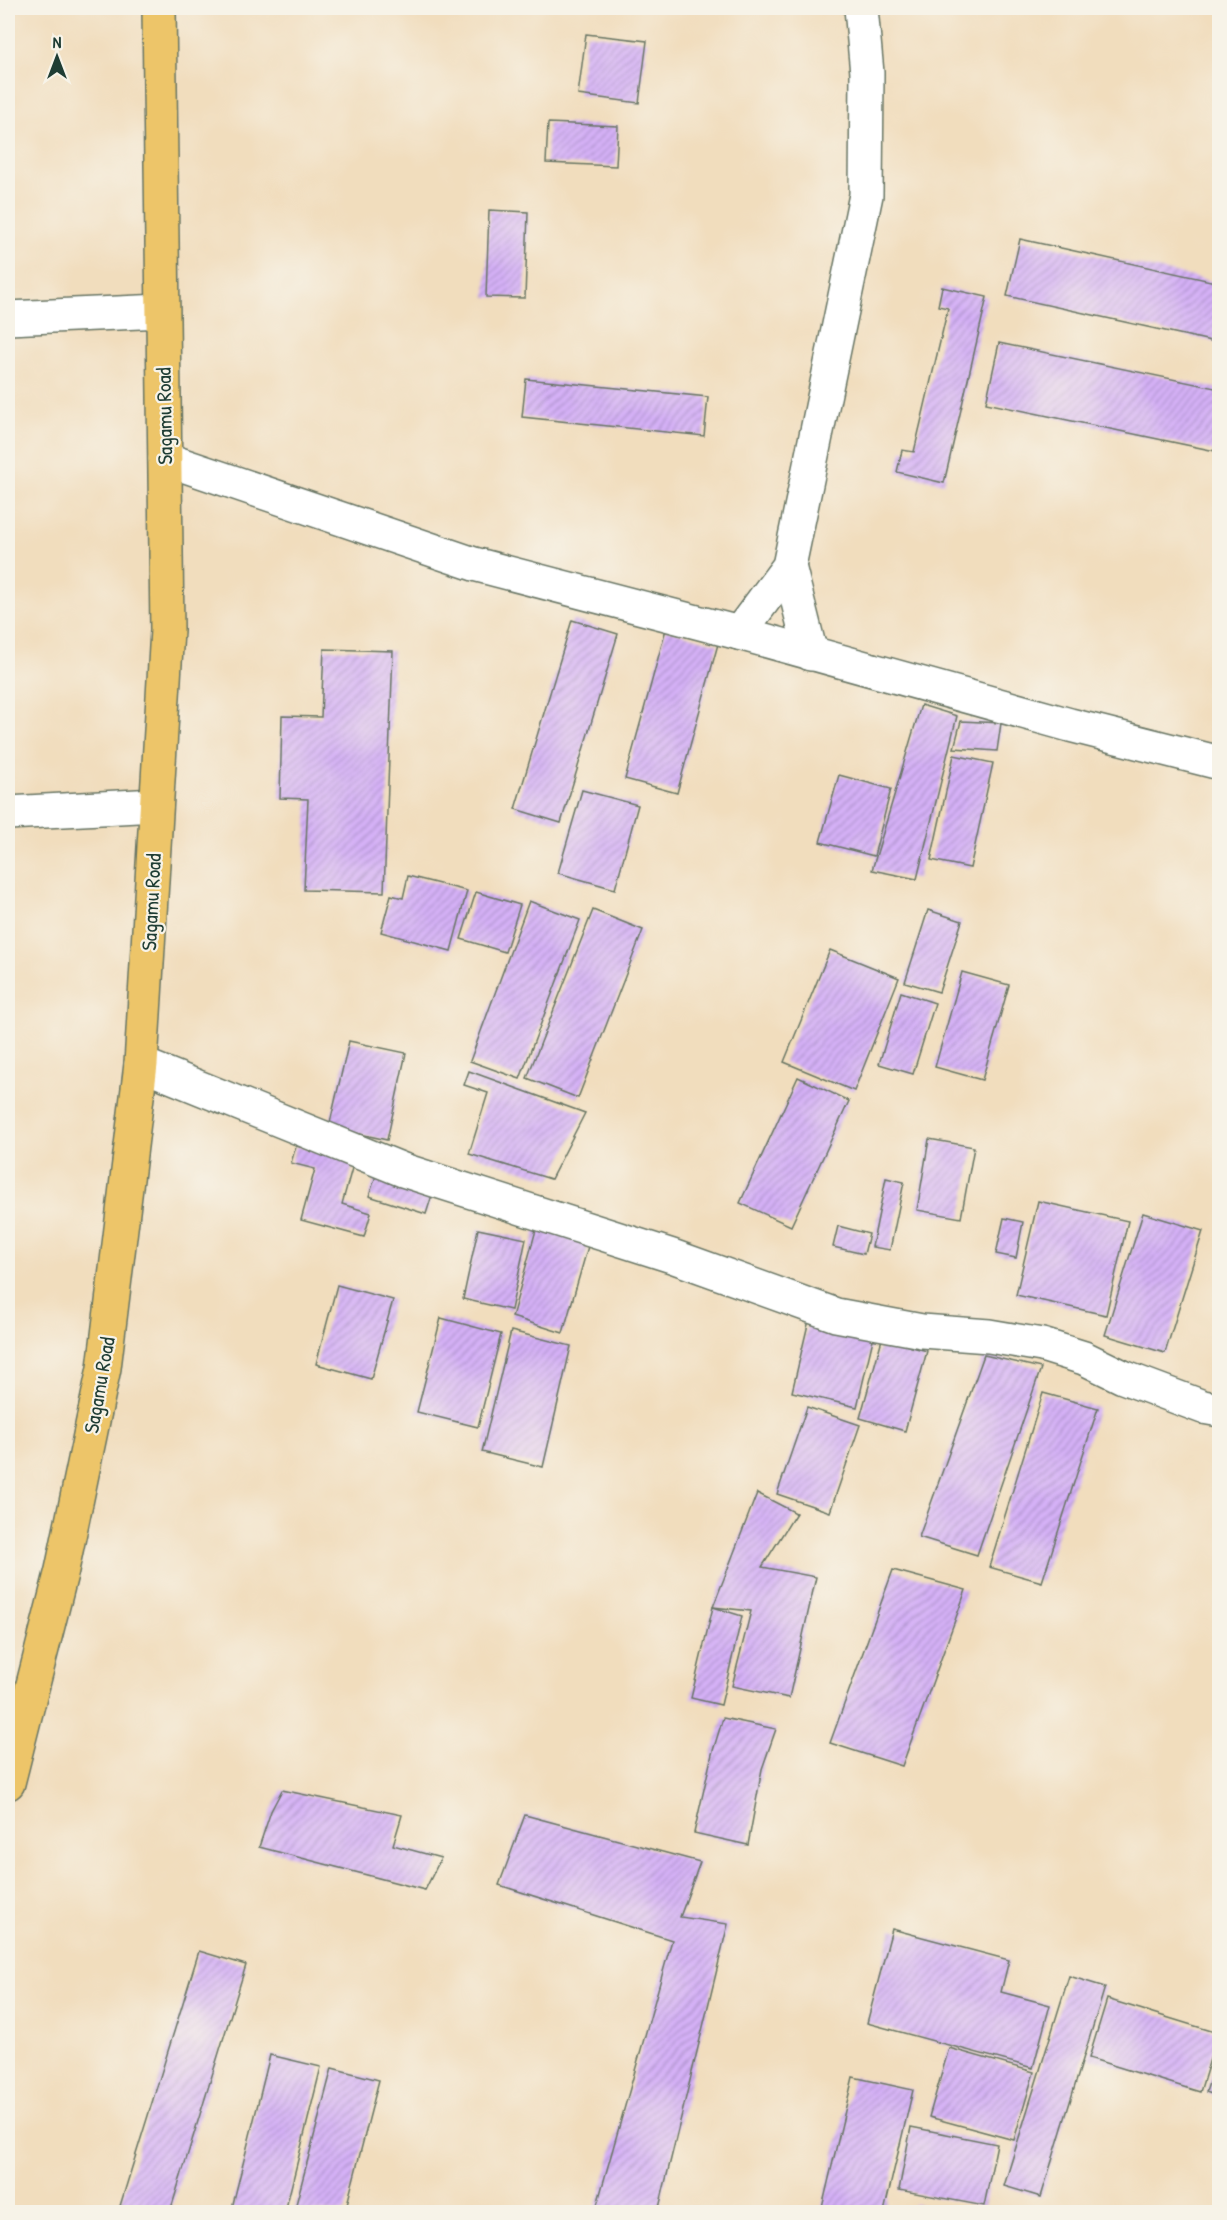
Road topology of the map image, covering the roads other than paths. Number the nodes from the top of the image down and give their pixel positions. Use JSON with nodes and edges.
{"nodes":[{"id":1,"x":159,"y":8,"type":"edge"},
{"id":2,"x":861,"y":8,"type":"edge"},
{"id":3,"x":162,"y":311,"type":"junction"},
{"id":4,"x":8,"y":318,"type":"edge"},
{"id":5,"x":165,"y":459,"type":"junction"},
{"id":6,"x":789,"y":566,"type":"junction"},
{"id":7,"x":739,"y":633,"type":"junction"},
{"id":8,"x":811,"y":654,"type":"junction"},
{"id":9,"x":1220,"y":763,"type":"edge"},
{"id":10,"x":156,"y":805,"type":"junction"},
{"id":11,"x":8,"y":813,"type":"edge"},
{"id":12,"x":141,"y":1064,"type":"junction"},
{"id":13,"x":1220,"y":1410,"type":"edge"},
{"id":14,"x":8,"y":1783,"type":"edge"}],
"edges":[{"from":1,"to":3,"type":"highway","name":"Sagamu Road"},
{"from":2,"to":6,"type":"street"},
{"from":3,"to":4,"type":"street"},
{"from":3,"to":5,"type":"highway","name":"Sagamu Road"},
{"from":5,"to":7,"type":"street"},
{"from":5,"to":10,"type":"highway","name":"Sagamu Road"},
{"from":6,"to":7,"type":"street"},
{"from":6,"to":8,"type":"street"},
{"from":7,"to":8,"type":"street"},
{"from":8,"to":9,"type":"street"},
{"from":10,"to":11,"type":"street"},
{"from":10,"to":12,"type":"highway","name":"Sagamu Road"},
{"from":12,"to":13,"type":"street"},
{"from":12,"to":14,"type":"highway","name":"Sagamu Road"}]}
